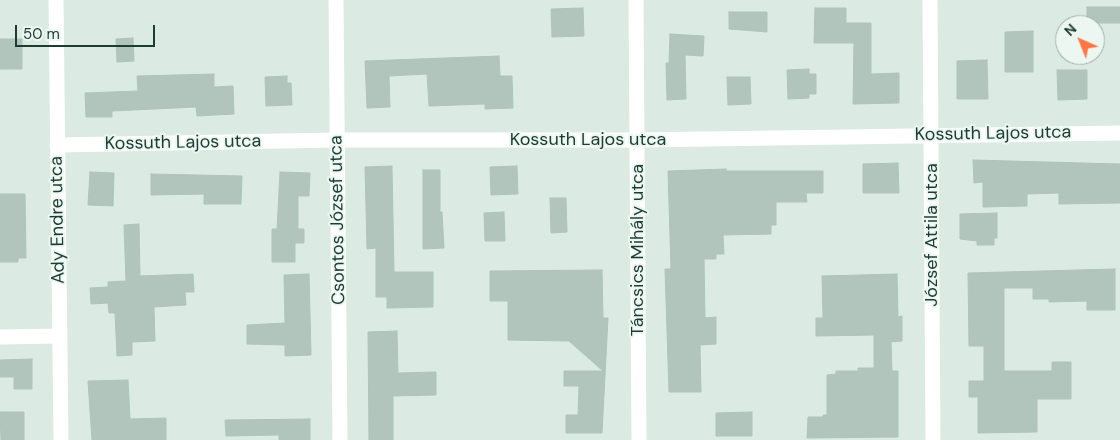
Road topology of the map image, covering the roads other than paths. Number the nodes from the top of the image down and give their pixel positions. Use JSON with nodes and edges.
{"nodes":[{"id":1,"x":56,"y":0,"type":"edge"},
{"id":2,"x":336,"y":0,"type":"edge"},
{"id":3,"x":636,"y":0,"type":"edge"},
{"id":4,"x":930,"y":0,"type":"edge"},
{"id":5,"x":1120,"y":133,"type":"edge"},
{"id":6,"x":931,"y":135,"type":"junction"},
{"id":7,"x":337,"y":140,"type":"junction"},
{"id":8,"x":637,"y":140,"type":"junction"},
{"id":9,"x":57,"y":145,"type":"junction"},
{"id":10,"x":60,"y":336,"type":"junction"},
{"id":11,"x":0,"y":337,"type":"edge"},
{"id":12,"x":61,"y":440,"type":"edge"},
{"id":13,"x":340,"y":440,"type":"edge"},
{"id":14,"x":639,"y":440,"type":"edge"},
{"id":15,"x":933,"y":440,"type":"edge"}],
"edges":[{"from":1,"to":9,"type":"street","name":"Ady Endre utca"},
{"from":2,"to":7,"type":"street","name":"Csontos József utca"},
{"from":3,"to":8,"type":"street","name":"Táncsics Mihály utca"},
{"from":4,"to":6,"type":"street","name":"József Attila utca"},
{"from":5,"to":6,"type":"street","name":"Kossuth Lajos utca"},
{"from":6,"to":8,"type":"street","name":"Kossuth Lajos utca"},
{"from":6,"to":15,"type":"street","name":"József Attila utca"},
{"from":7,"to":8,"type":"street","name":"Kossuth Lajos utca"},
{"from":7,"to":9,"type":"street","name":"Kossuth Lajos utca"},
{"from":7,"to":13,"type":"street","name":"Csontos József utca"},
{"from":8,"to":14,"type":"street","name":"Táncsics Mihály utca"},
{"from":9,"to":10,"type":"street","name":"Ady Endre utca"},
{"from":10,"to":11,"type":"street"},
{"from":10,"to":12,"type":"street","name":"Ady Endre utca"}]}
